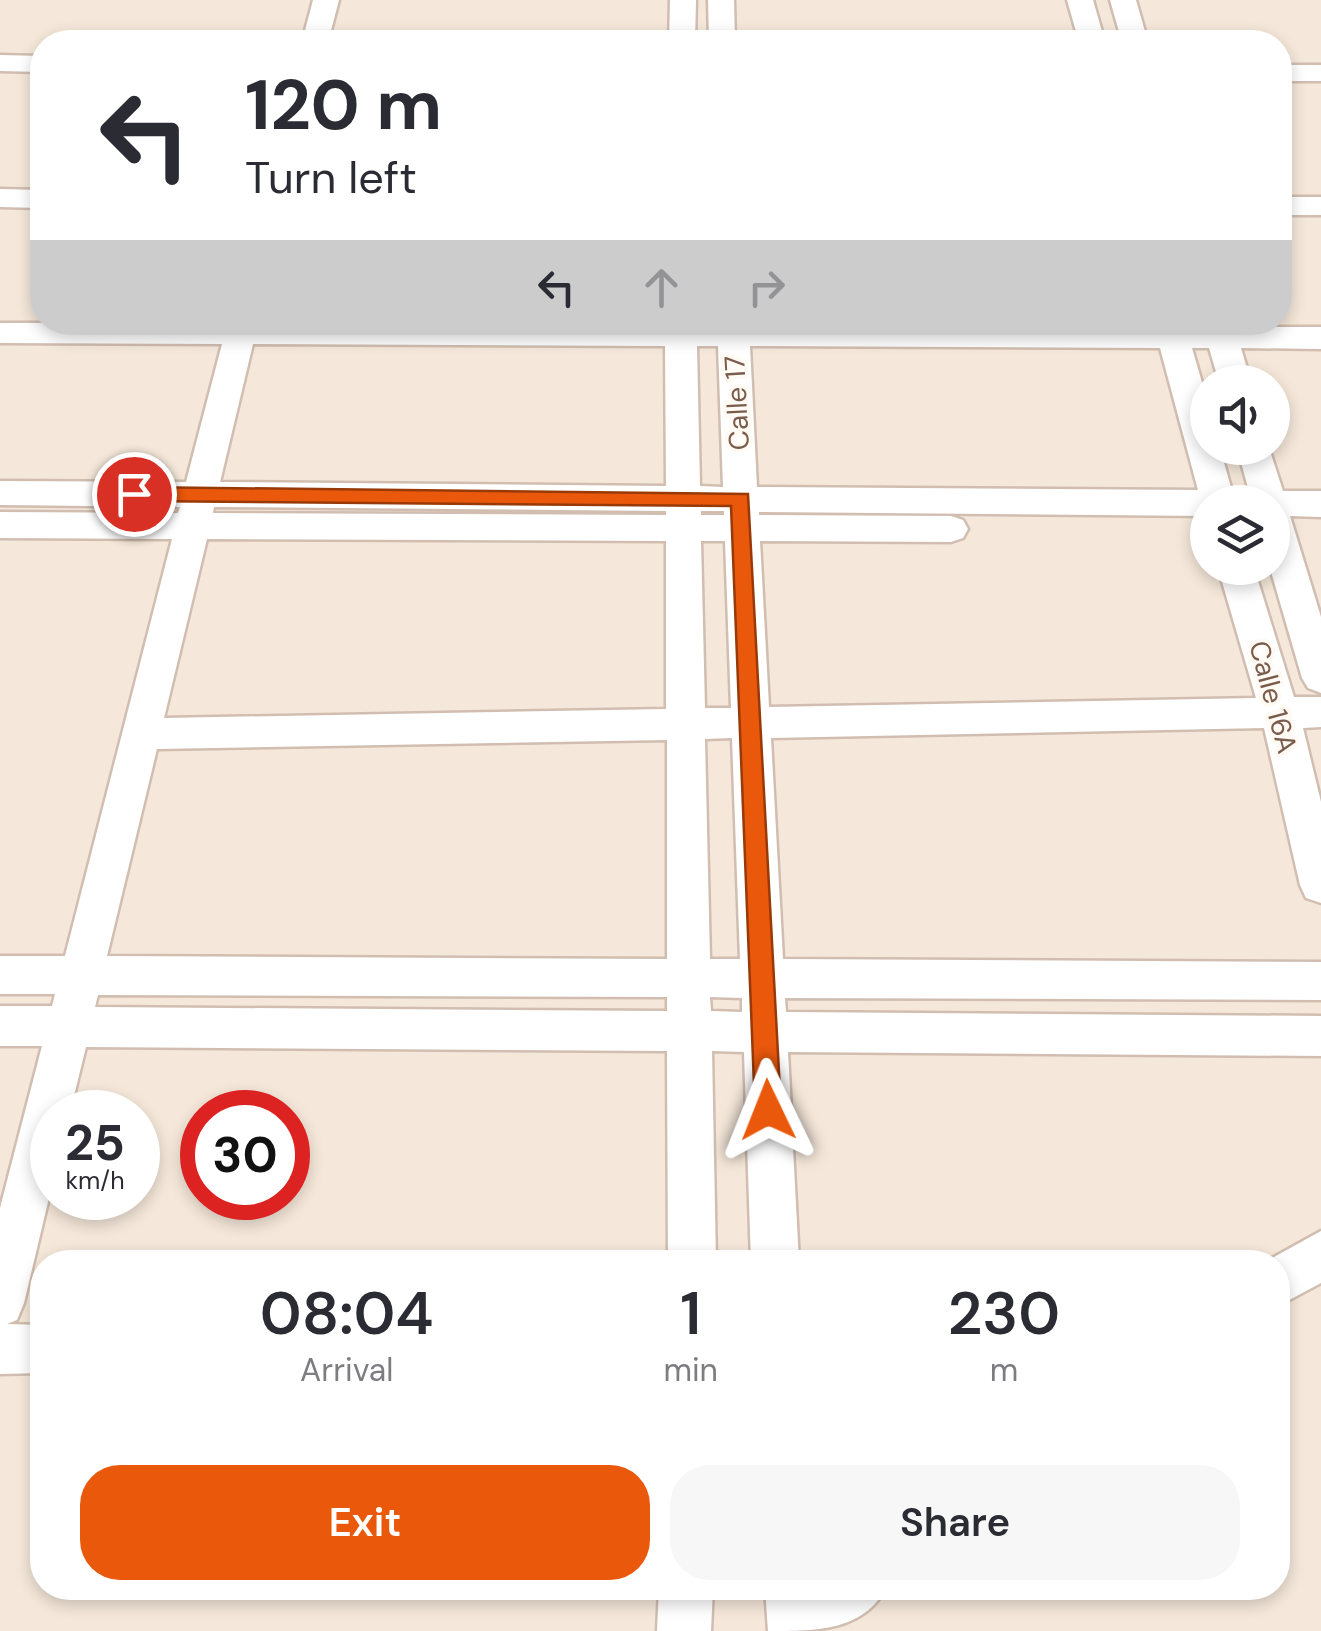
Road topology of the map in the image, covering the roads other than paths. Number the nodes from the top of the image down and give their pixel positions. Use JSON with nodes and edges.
{"nodes":[{"id":1,"x":326,"y":0,"type":"edge"},
{"id":2,"x":683,"y":0,"type":"edge"},
{"id":3,"x":721,"y":0,"type":"edge"},
{"id":4,"x":1080,"y":0,"type":"edge"},
{"id":5,"x":1123,"y":0,"type":"edge"},
{"id":6,"x":318,"y":30,"type":"edge"},
{"id":7,"x":682,"y":30,"type":"edge"},
{"id":8,"x":722,"y":30,"type":"edge"},
{"id":9,"x":1089,"y":30,"type":"edge"},
{"id":10,"x":1132,"y":30,"type":"edge"},
{"id":11,"x":0,"y":63,"type":"edge"},
{"id":12,"x":30,"y":64,"type":"edge"},
{"id":13,"x":1292,"y":72,"type":"edge"},
{"id":14,"x":1321,"y":73,"type":"edge"},
{"id":15,"x":0,"y":176,"type":"edge"},
{"id":16,"x":30,"y":177,"type":"edge"},
{"id":17,"x":1292,"y":181,"type":"edge"},
{"id":18,"x":1321,"y":181,"type":"edge"},
{"id":19,"x":0,"y":198,"type":"edge"},
{"id":20,"x":30,"y":199,"type":"edge"},
{"id":21,"x":1292,"y":206,"type":"edge"},
{"id":22,"x":1321,"y":206,"type":"edge"},
{"id":23,"x":30,"y":332,"type":"edge"},
{"id":24,"x":0,"y":333,"type":"edge"},
{"id":25,"x":240,"y":335,"type":"edge"},
{"id":26,"x":681,"y":335,"type":"edge"},
{"id":27,"x":733,"y":335,"type":"edge"},
{"id":28,"x":1171,"y":335,"type":"edge"},
{"id":29,"x":1220,"y":335,"type":"edge"},
{"id":30,"x":1283,"y":335,"type":"edge"},
{"id":31,"x":1321,"y":338,"type":"edge"},
{"id":32,"x":1229,"y":365,"type":"edge"},
{"id":33,"x":1213,"y":485,"type":"edge"},
{"id":34,"x":0,"y":493,"type":"edge"},
{"id":35,"x":1190,"y":503,"type":"edge"},
{"id":36,"x":1321,"y":504,"type":"edge"},
{"id":37,"x":198,"y":510,"type":"junction"},
{"id":38,"x":1290,"y":512,"type":"edge"},
{"id":39,"x":684,"y":513,"type":"junction"},
{"id":40,"x":743,"y":514,"type":"junction"},
{"id":41,"x":1290,"y":521,"type":"edge"},
{"id":42,"x":0,"y":525,"type":"edge"},
{"id":43,"x":1190,"y":529,"type":"edge"},
{"id":44,"x":1321,"y":530,"type":"edge"},
{"id":45,"x":1290,"y":573,"type":"edge"},
{"id":46,"x":1241,"y":585,"type":"edge"},
{"id":47,"x":1321,"y":678,"type":"edge"},
{"id":48,"x":1321,"y":712,"type":"edge"},
{"id":49,"x":1280,"y":713,"type":"junction"},
{"id":50,"x":751,"y":722,"type":"junction"},
{"id":51,"x":686,"y":724,"type":"junction"},
{"id":52,"x":142,"y":734,"type":"junction"},
{"id":53,"x":1321,"y":885,"type":"edge"},
{"id":54,"x":0,"y":975,"type":"edge"},
{"id":55,"x":82,"y":975,"type":"junction"},
{"id":56,"x":688,"y":978,"type":"junction"},
{"id":57,"x":762,"y":978,"type":"junction"},
{"id":58,"x":1321,"y":981,"type":"edge"},
{"id":59,"x":0,"y":1026,"type":"edge"},
{"id":60,"x":69,"y":1027,"type":"junction"},
{"id":61,"x":689,"y":1032,"type":"junction"},
{"id":62,"x":764,"y":1033,"type":"junction"},
{"id":63,"x":1321,"y":1036,"type":"edge"},
{"id":64,"x":692,"y":1250,"type":"edge"},
{"id":65,"x":773,"y":1250,"type":"edge"},
{"id":66,"x":1321,"y":1255,"type":"edge"},
{"id":67,"x":1290,"y":1274,"type":"edge"},
{"id":68,"x":0,"y":1304,"type":"edge"},
{"id":69,"x":0,"y":1349,"type":"edge"},
{"id":70,"x":30,"y":1349,"type":"edge"},
{"id":71,"x":685,"y":1600,"type":"edge"},
{"id":72,"x":794,"y":1600,"type":"edge"},
{"id":73,"x":842,"y":1600,"type":"edge"},
{"id":74,"x":684,"y":1631,"type":"edge"},
{"id":75,"x":798,"y":1631,"type":"edge"}],
"edges":[{"from":1,"to":6,"type":"street"},
{"from":2,"to":7,"type":"street"},
{"from":3,"to":8,"type":"street"},
{"from":4,"to":9,"type":"street"},
{"from":5,"to":10,"type":"street"},
{"from":11,"to":12,"type":"street"},
{"from":13,"to":14,"type":"street"},
{"from":15,"to":16,"type":"street"},
{"from":17,"to":18,"type":"street"},
{"from":19,"to":20,"type":"street"},
{"from":21,"to":22,"type":"street"},
{"from":23,"to":24,"type":"street"},
{"from":25,"to":37,"type":"street"},
{"from":26,"to":39,"type":"street","name":"Calle 17"},
{"from":27,"to":40,"type":"street","name":"Calle 17"},
{"from":28,"to":33,"type":"street"},
{"from":29,"to":32,"type":"street"},
{"from":30,"to":31,"type":"street"},
{"from":34,"to":37,"type":"street"},
{"from":35,"to":40,"type":"street"},
{"from":36,"to":38,"type":"street"},
{"from":37,"to":39,"type":"street"},
{"from":37,"to":42,"type":"street"},
{"from":37,"to":52,"type":"street"},
{"from":39,"to":40,"type":"street"},
{"from":39,"to":51,"type":"street","name":"Calle 17"},
{"from":40,"to":43,"type":"street"},
{"from":40,"to":50,"type":"street","name":"Calle 17"},
{"from":41,"to":44,"type":"street"},
{"from":45,"to":47,"type":"street","name":"Calle 16A"},
{"from":46,"to":49,"type":"street","name":"Calle 16A"},
{"from":48,"to":49,"type":"street"},
{"from":49,"to":50,"type":"street"},
{"from":49,"to":53,"type":"street","name":"Calle 16A"},
{"from":50,"to":51,"type":"street"},
{"from":50,"to":57,"type":"street","name":"Calle 17"},
{"from":51,"to":52,"type":"street"},
{"from":51,"to":56,"type":"street","name":"Calle 17"},
{"from":52,"to":55,"type":"street"},
{"from":54,"to":55,"type":"street"},
{"from":55,"to":56,"type":"street"},
{"from":55,"to":60,"type":"street"},
{"from":56,"to":57,"type":"street"},
{"from":56,"to":61,"type":"street","name":"Calle 17"},
{"from":57,"to":58,"type":"street"},
{"from":57,"to":62,"type":"street","name":"Calle 17"},
{"from":59,"to":60,"type":"street"},
{"from":60,"to":61,"type":"street"},
{"from":60,"to":68,"type":"street"},
{"from":61,"to":62,"type":"street"},
{"from":61,"to":64,"type":"street","name":"Calle 17"},
{"from":62,"to":63,"type":"street"},
{"from":62,"to":65,"type":"street","name":"Calle 17"},
{"from":66,"to":67,"type":"street"},
{"from":69,"to":70,"type":"street"},
{"from":71,"to":74,"type":"street"},
{"from":72,"to":75,"type":"street"},
{"from":73,"to":75,"type":"street"}]}
